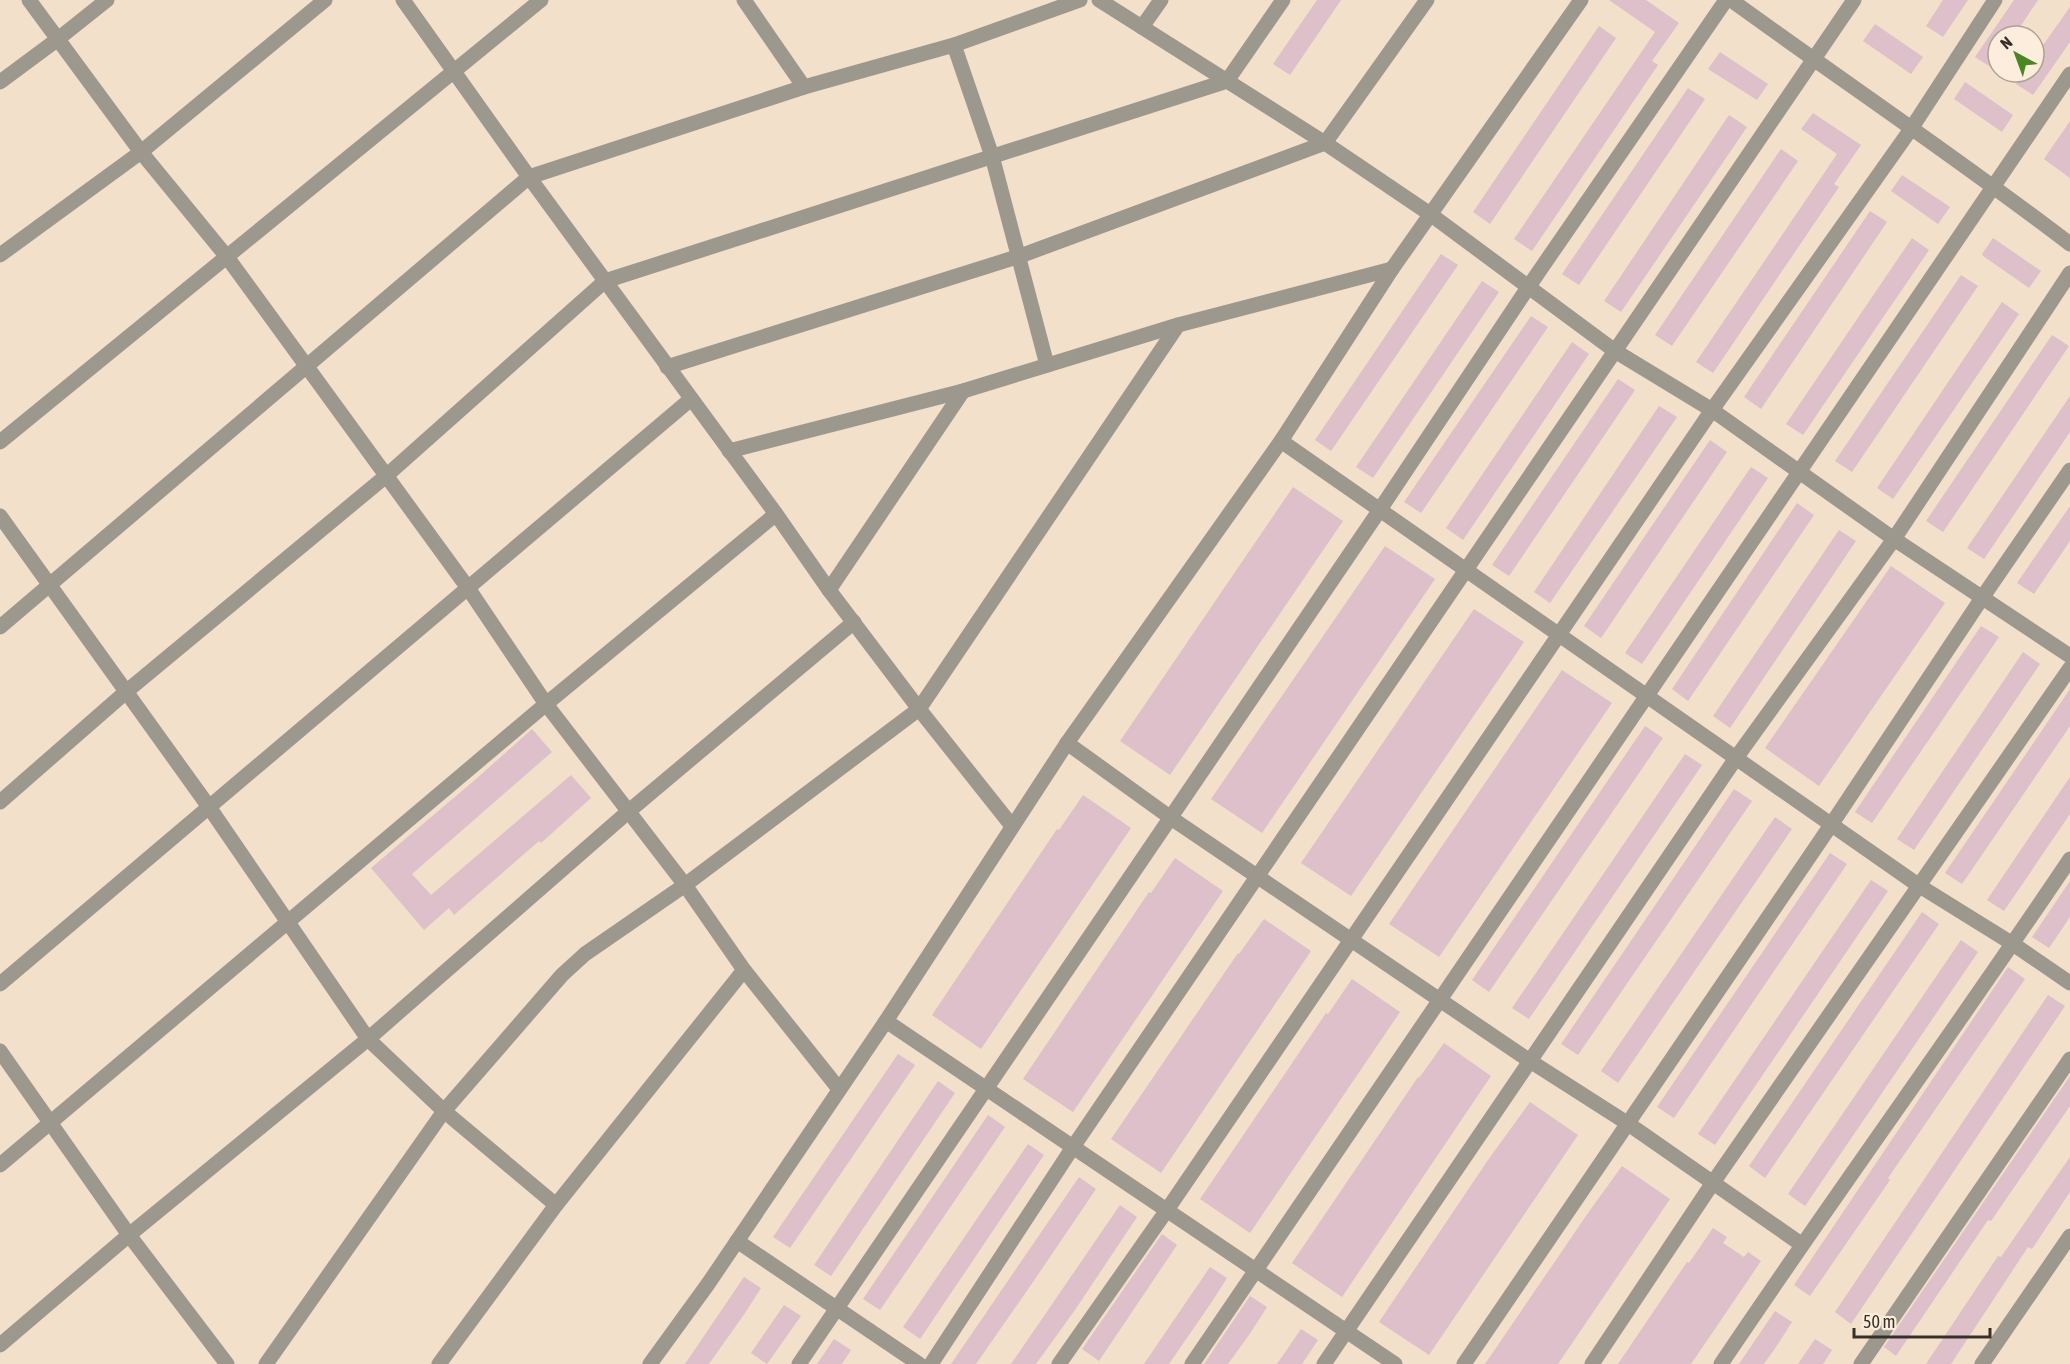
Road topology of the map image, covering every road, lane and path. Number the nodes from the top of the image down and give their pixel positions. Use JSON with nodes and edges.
{"nodes":[{"id":1,"x":29,"y":0,"type":"edge"},
{"id":2,"x":107,"y":0,"type":"edge"},
{"id":3,"x":325,"y":0,"type":"edge"},
{"id":4,"x":403,"y":0,"type":"edge"},
{"id":5,"x":541,"y":0,"type":"edge"},
{"id":6,"x":744,"y":0,"type":"edge"},
{"id":7,"x":1080,"y":0,"type":"edge"},
{"id":8,"x":1099,"y":0,"type":"edge"},
{"id":9,"x":1161,"y":0,"type":"edge"},
{"id":10,"x":1283,"y":0,"type":"edge"},
{"id":11,"x":1427,"y":0,"type":"edge"},
{"id":12,"x":1581,"y":0,"type":"edge"},
{"id":13,"x":1726,"y":0,"type":"edge"},
{"id":14,"x":1731,"y":0,"type":"edge"},
{"id":15,"x":1854,"y":0,"type":"edge"},
{"id":16,"x":1995,"y":0,"type":"edge"},
{"id":17,"x":1142,"y":27,"type":"junction"},
{"id":18,"x":58,"y":39,"type":"junction"},
{"id":19,"x":954,"y":45,"type":"junction"},
{"id":20,"x":1813,"y":60,"type":"junction"},
{"id":21,"x":453,"y":72,"type":"junction"},
{"id":22,"x":2070,"y":74,"type":"edge"},
{"id":23,"x":1227,"y":81,"type":"junction"},
{"id":24,"x":0,"y":82,"type":"edge"},
{"id":25,"x":804,"y":87,"type":"junction"},
{"id":26,"x":1911,"y":129,"type":"junction"},
{"id":27,"x":1325,"y":143,"type":"junction"},
{"id":28,"x":141,"y":152,"type":"junction"},
{"id":29,"x":992,"y":156,"type":"junction"},
{"id":30,"x":530,"y":177,"type":"junction"},
{"id":31,"x":1994,"y":186,"type":"junction"},
{"id":32,"x":1430,"y":214,"type":"junction"},
{"id":33,"x":2070,"y":244,"type":"edge"},
{"id":34,"x":0,"y":255,"type":"edge"},
{"id":35,"x":1020,"y":256,"type":"junction"},
{"id":36,"x":227,"y":257,"type":"junction"},
{"id":37,"x":1392,"y":269,"type":"junction"},
{"id":38,"x":2070,"y":273,"type":"edge"},
{"id":39,"x":605,"y":281,"type":"junction"},
{"id":40,"x":1529,"y":286,"type":"junction"},
{"id":41,"x":1178,"y":325,"type":"junction"},
{"id":42,"x":1615,"y":351,"type":"junction"},
{"id":43,"x":1047,"y":365,"type":"junction"},
{"id":44,"x":306,"y":366,"type":"junction"},
{"id":45,"x":668,"y":367,"type":"junction"},
{"id":46,"x":963,"y":391,"type":"junction"},
{"id":47,"x":691,"y":399,"type":"junction"},
{"id":48,"x":1712,"y":410,"type":"junction"},
{"id":49,"x":1281,"y":441,"type":"junction"},
{"id":50,"x":0,"y":442,"type":"edge"},
{"id":51,"x":729,"y":452,"type":"junction"},
{"id":52,"x":2070,"y":470,"type":"edge"},
{"id":53,"x":1800,"y":472,"type":"junction"},
{"id":54,"x":386,"y":476,"type":"junction"},
{"id":55,"x":1379,"y":511,"type":"junction"},
{"id":56,"x":776,"y":514,"type":"junction"},
{"id":57,"x":0,"y":516,"type":"edge"},
{"id":58,"x":1894,"y":539,"type":"junction"},
{"id":59,"x":1466,"y":571,"type":"junction"},
{"id":60,"x":49,"y":584,"type":"junction"},
{"id":61,"x":468,"y":588,"type":"junction"},
{"id":62,"x":828,"y":590,"type":"junction"},
{"id":63,"x":1982,"y":598,"type":"junction"},
{"id":64,"x":854,"y":622,"type":"junction"},
{"id":65,"x":0,"y":627,"type":"edge"},
{"id":66,"x":1558,"y":635,"type":"junction"},
{"id":67,"x":2070,"y":656,"type":"edge"},
{"id":68,"x":2070,"y":668,"type":"edge"},
{"id":69,"x":127,"y":691,"type":"junction"},
{"id":70,"x":1645,"y":696,"type":"junction"},
{"id":71,"x":546,"y":704,"type":"junction"},
{"id":72,"x":919,"y":709,"type":"junction"},
{"id":73,"x":1067,"y":743,"type":"junction"},
{"id":74,"x":1736,"y":758,"type":"junction"},
{"id":75,"x":0,"y":802,"type":"edge"},
{"id":76,"x":209,"y":807,"type":"junction"},
{"id":77,"x":628,"y":811,"type":"junction"},
{"id":78,"x":1171,"y":818,"type":"junction"},
{"id":79,"x":1832,"y":825,"type":"junction"},
{"id":80,"x":1012,"y":826,"type":"junction"},
{"id":81,"x":2070,"y":859,"type":"edge"},
{"id":82,"x":1257,"y":877,"type":"junction"},
{"id":83,"x":685,"y":885,"type":"junction"},
{"id":84,"x":1918,"y":885,"type":"junction"},
{"id":85,"x":288,"y":923,"type":"junction"},
{"id":86,"x":1351,"y":940,"type":"junction"},
{"id":87,"x":2013,"y":944,"type":"junction"},
{"id":88,"x":744,"y":970,"type":"junction"},
{"id":89,"x":2070,"y":983,"type":"edge"},
{"id":90,"x":0,"y":984,"type":"edge"},
{"id":91,"x":1438,"y":999,"type":"junction"},
{"id":92,"x":886,"y":1021,"type":"junction"},
{"id":93,"x":368,"y":1038,"type":"junction"},
{"id":94,"x":0,"y":1051,"type":"edge"},
{"id":95,"x":2070,"y":1059,"type":"edge"},
{"id":96,"x":1530,"y":1061,"type":"junction"},
{"id":97,"x":839,"y":1089,"type":"junction"},
{"id":98,"x":987,"y":1090,"type":"junction"},
{"id":99,"x":444,"y":1111,"type":"junction"},
{"id":100,"x":51,"y":1122,"type":"junction"},
{"id":101,"x":1627,"y":1123,"type":"junction"},
{"id":102,"x":1073,"y":1147,"type":"junction"},
{"id":103,"x":0,"y":1165,"type":"edge"},
{"id":104,"x":1712,"y":1184,"type":"junction"},
{"id":105,"x":556,"y":1205,"type":"junction"},
{"id":106,"x":1167,"y":1210,"type":"junction"},
{"id":107,"x":129,"y":1235,"type":"junction"},
{"id":108,"x":2070,"y":1236,"type":"edge"},
{"id":109,"x":737,"y":1241,"type":"junction"},
{"id":110,"x":1801,"y":1244,"type":"junction"},
{"id":111,"x":1255,"y":1269,"type":"junction"},
{"id":112,"x":837,"y":1308,"type":"junction"},
{"id":113,"x":1347,"y":1330,"type":"junction"},
{"id":114,"x":0,"y":1344,"type":"edge"},
{"id":115,"x":228,"y":1364,"type":"edge"},
{"id":116,"x":266,"y":1364,"type":"edge"},
{"id":117,"x":439,"y":1364,"type":"edge"},
{"id":118,"x":650,"y":1364,"type":"edge"},
{"id":119,"x":799,"y":1364,"type":"edge"},
{"id":120,"x":919,"y":1364,"type":"edge"},
{"id":121,"x":931,"y":1364,"type":"edge"},
{"id":122,"x":1059,"y":1364,"type":"edge"},
{"id":123,"x":1192,"y":1364,"type":"edge"},
{"id":124,"x":1324,"y":1364,"type":"edge"},
{"id":125,"x":1395,"y":1364,"type":"edge"},
{"id":126,"x":1464,"y":1364,"type":"edge"},
{"id":127,"x":1592,"y":1364,"type":"edge"},
{"id":128,"x":1721,"y":1364,"type":"edge"},
{"id":129,"x":1861,"y":1364,"type":"edge"},
{"id":130,"x":1982,"y":1364,"type":"edge"}],
"edges":[{"from":1,"to":18,"type":"street"},
{"from":2,"to":18,"type":"street"},
{"from":3,"to":28,"type":"street"},
{"from":4,"to":21,"type":"street"},
{"from":5,"to":21,"type":"street"},
{"from":6,"to":25,"type":"street"},
{"from":7,"to":19,"type":"street"},
{"from":8,"to":17,"type":"street"},
{"from":9,"to":17,"type":"street"},
{"from":10,"to":23,"type":"street"},
{"from":11,"to":27,"type":"street"},
{"from":12,"to":32,"type":"street"},
{"from":13,"to":40,"type":"street"},
{"from":14,"to":20,"type":"street"},
{"from":15,"to":20,"type":"street"},
{"from":16,"to":26,"type":"street"},
{"from":17,"to":23,"type":"street"},
{"from":18,"to":24,"type":"street"},
{"from":18,"to":28,"type":"street"},
{"from":19,"to":25,"type":"street"},
{"from":19,"to":29,"type":"street"},
{"from":20,"to":26,"type":"street"},
{"from":20,"to":42,"type":"street"},
{"from":21,"to":30,"type":"street"},
{"from":21,"to":36,"type":"street"},
{"from":22,"to":31,"type":"street"},
{"from":23,"to":27,"type":"street"},
{"from":23,"to":29,"type":"street"},
{"from":25,"to":30,"type":"street"},
{"from":26,"to":31,"type":"street"},
{"from":26,"to":48,"type":"street"},
{"from":27,"to":32,"type":"street"},
{"from":27,"to":35,"type":"street"},
{"from":28,"to":34,"type":"street"},
{"from":28,"to":36,"type":"street"},
{"from":29,"to":35,"type":"street"},
{"from":29,"to":39,"type":"street"},
{"from":30,"to":39,"type":"street"},
{"from":30,"to":44,"type":"street"},
{"from":31,"to":33,"type":"street"},
{"from":31,"to":53,"type":"street"},
{"from":32,"to":37,"type":"street"},
{"from":32,"to":40,"type":"street"},
{"from":35,"to":43,"type":"street"},
{"from":35,"to":45,"type":"street"},
{"from":36,"to":44,"type":"street"},
{"from":36,"to":50,"type":"street"},
{"from":37,"to":41,"type":"street"},
{"from":37,"to":49,"type":"street"},
{"from":38,"to":58,"type":"street"},
{"from":39,"to":45,"type":"street"},
{"from":39,"to":54,"type":"street"},
{"from":40,"to":42,"type":"street"},
{"from":40,"to":55,"type":"street"},
{"from":41,"to":43,"type":"street"},
{"from":41,"to":72,"type":"street"},
{"from":42,"to":48,"type":"street"},
{"from":42,"to":59,"type":"street"},
{"from":43,"to":46,"type":"street"},
{"from":44,"to":54,"type":"street"},
{"from":44,"to":60,"type":"street"},
{"from":45,"to":47,"type":"street"},
{"from":46,"to":51,"type":"street"},
{"from":46,"to":62,"type":"street"},
{"from":47,"to":51,"type":"street"},
{"from":47,"to":61,"type":"street"},
{"from":48,"to":53,"type":"street"},
{"from":48,"to":66,"type":"street"},
{"from":49,"to":55,"type":"street"},
{"from":49,"to":73,"type":"street"},
{"from":51,"to":56,"type":"street"},
{"from":52,"to":63,"type":"street"},
{"from":53,"to":58,"type":"street"},
{"from":53,"to":70,"type":"street"},
{"from":54,"to":61,"type":"street"},
{"from":54,"to":69,"type":"street"},
{"from":55,"to":59,"type":"street"},
{"from":55,"to":78,"type":"street"},
{"from":56,"to":62,"type":"street"},
{"from":56,"to":71,"type":"street"},
{"from":57,"to":60,"type":"street"},
{"from":58,"to":63,"type":"street"},
{"from":58,"to":74,"type":"street"},
{"from":59,"to":66,"type":"street"},
{"from":59,"to":82,"type":"street"},
{"from":60,"to":65,"type":"street"},
{"from":60,"to":69,"type":"street"},
{"from":61,"to":71,"type":"street"},
{"from":61,"to":76,"type":"street"},
{"from":62,"to":64,"type":"street"},
{"from":63,"to":67,"type":"street"},
{"from":63,"to":79,"type":"street"},
{"from":64,"to":72,"type":"street"},
{"from":64,"to":77,"type":"street"},
{"from":66,"to":70,"type":"street"},
{"from":66,"to":86,"type":"street"},
{"from":68,"to":84,"type":"street"},
{"from":69,"to":75,"type":"street"},
{"from":69,"to":76,"type":"street"},
{"from":70,"to":74,"type":"street"},
{"from":70,"to":91,"type":"street"},
{"from":71,"to":77,"type":"street"},
{"from":71,"to":85,"type":"street"},
{"from":72,"to":80,"type":"street"},
{"from":72,"to":83,"type":"street"},
{"from":73,"to":78,"type":"street"},
{"from":73,"to":80,"type":"street"},
{"from":74,"to":79,"type":"street"},
{"from":74,"to":96,"type":"street"},
{"from":76,"to":85,"type":"street"},
{"from":76,"to":90,"type":"street"},
{"from":77,"to":83,"type":"street"},
{"from":77,"to":93,"type":"street"},
{"from":78,"to":82,"type":"street"},
{"from":78,"to":98,"type":"street"},
{"from":79,"to":84,"type":"street"},
{"from":79,"to":101,"type":"street"},
{"from":80,"to":92,"type":"street"},
{"from":81,"to":87,"type":"street"},
{"from":82,"to":86,"type":"street"},
{"from":82,"to":102,"type":"street"},
{"from":83,"to":88,"type":"street"},
{"from":83,"to":99,"type":"street"},
{"from":84,"to":87,"type":"street"},
{"from":84,"to":104,"type":"street"},
{"from":85,"to":93,"type":"street"},
{"from":85,"to":100,"type":"street"},
{"from":86,"to":91,"type":"street"},
{"from":86,"to":106,"type":"street"},
{"from":87,"to":89,"type":"street"},
{"from":87,"to":110,"type":"street"},
{"from":88,"to":97,"type":"street"},
{"from":88,"to":105,"type":"street"},
{"from":91,"to":96,"type":"street"},
{"from":91,"to":111,"type":"street"},
{"from":92,"to":97,"type":"street"},
{"from":92,"to":98,"type":"street"},
{"from":93,"to":99,"type":"street"},
{"from":93,"to":107,"type":"street"},
{"from":94,"to":100,"type":"street"},
{"from":95,"to":129,"type":"street"},
{"from":96,"to":101,"type":"street"},
{"from":96,"to":113,"type":"street"},
{"from":97,"to":109,"type":"street"},
{"from":98,"to":102,"type":"street"},
{"from":98,"to":112,"type":"street"},
{"from":99,"to":105,"type":"street"},
{"from":99,"to":116,"type":"street"},
{"from":100,"to":103,"type":"street"},
{"from":100,"to":107,"type":"street"},
{"from":101,"to":104,"type":"street"},
{"from":101,"to":126,"type":"street"},
{"from":102,"to":106,"type":"street"},
{"from":102,"to":121,"type":"street"},
{"from":104,"to":110,"type":"street"},
{"from":104,"to":127,"type":"street"},
{"from":105,"to":117,"type":"street"},
{"from":106,"to":111,"type":"street"},
{"from":106,"to":122,"type":"street"},
{"from":107,"to":114,"type":"street"},
{"from":107,"to":115,"type":"street"},
{"from":108,"to":130,"type":"street"},
{"from":109,"to":112,"type":"street"},
{"from":109,"to":118,"type":"street"},
{"from":110,"to":128,"type":"street"},
{"from":111,"to":113,"type":"street"},
{"from":111,"to":123,"type":"street"},
{"from":112,"to":119,"type":"street"},
{"from":112,"to":120,"type":"street"},
{"from":113,"to":124,"type":"street"},
{"from":113,"to":125,"type":"street"}]}
